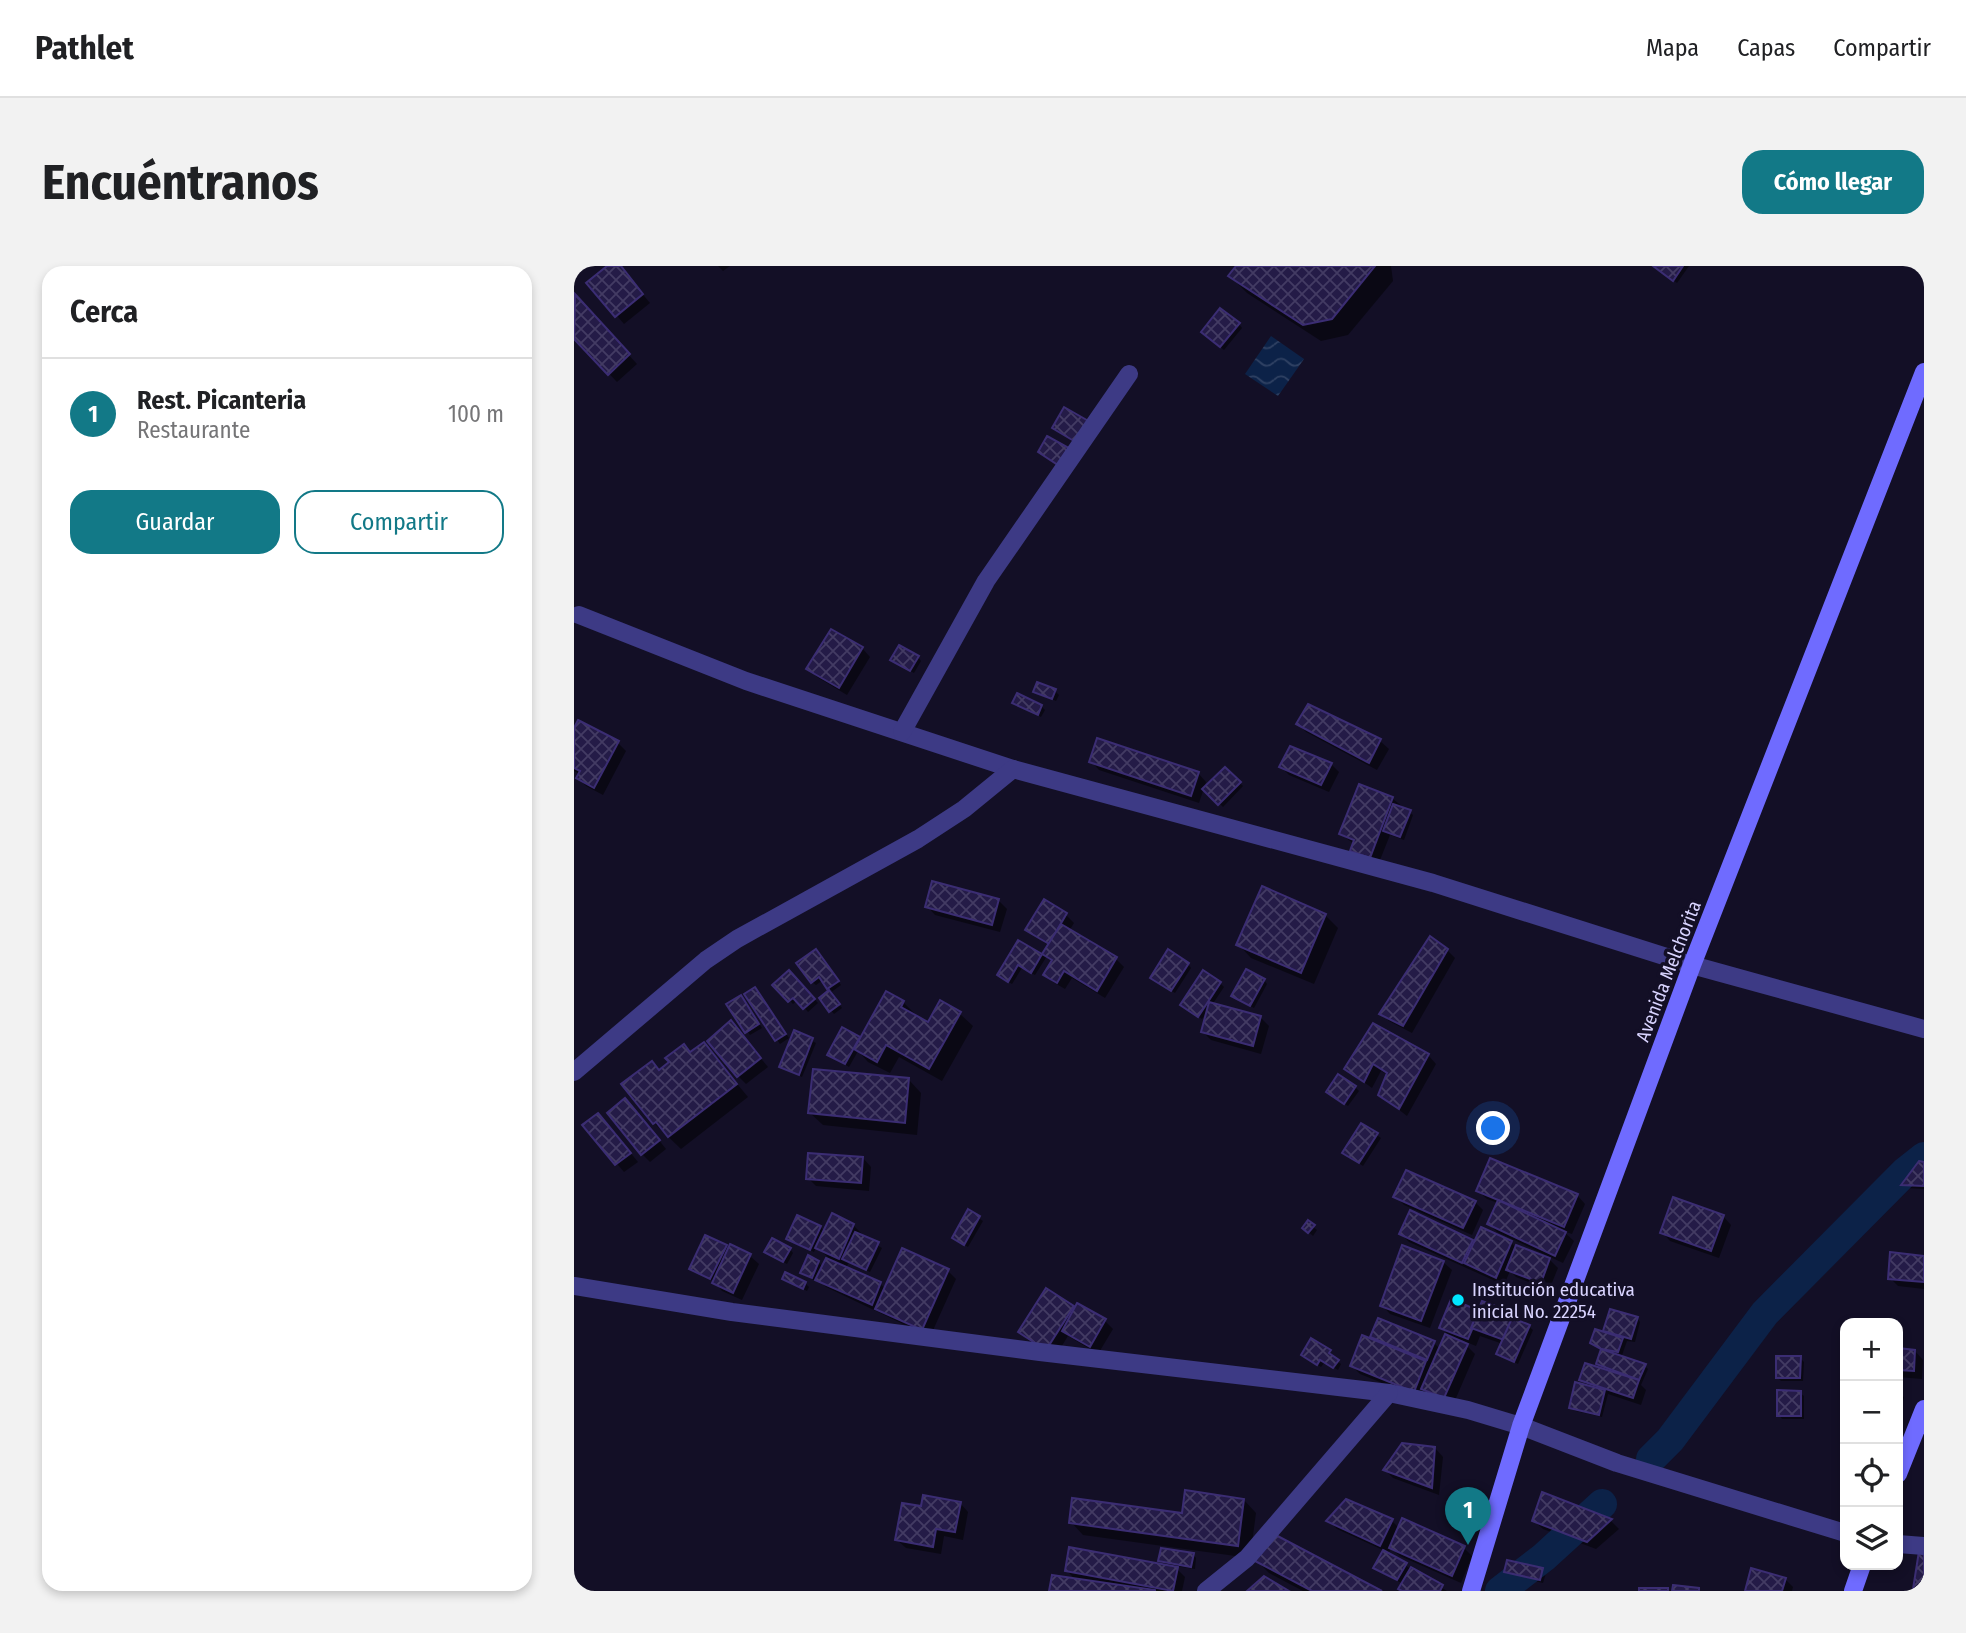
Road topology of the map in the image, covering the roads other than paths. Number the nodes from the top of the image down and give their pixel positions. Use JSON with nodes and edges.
{"nodes":[{"id":1,"x":1924,"y":372,"type":"edge"},
{"id":2,"x":1129,"y":374,"type":"dead end"},
{"id":3,"x":579,"y":615,"type":"dead end"},
{"id":4,"x":902,"y":732,"type":"junction"},
{"id":5,"x":1013,"y":769,"type":"junction"},
{"id":6,"x":1692,"y":965,"type":"junction"},
{"id":7,"x":1924,"y":1029,"type":"edge"},
{"id":8,"x":574,"y":1072,"type":"edge"},
{"id":9,"x":574,"y":1286,"type":"edge"},
{"id":10,"x":1389,"y":1393,"type":"junction"},
{"id":11,"x":1924,"y":1409,"type":"edge"},
{"id":12,"x":1521,"y":1426,"type":"junction"},
{"id":13,"x":1903,"y":1462,"type":"edge"},
{"id":14,"x":1840,"y":1531,"type":"edge"},
{"id":15,"x":1903,"y":1544,"type":"edge"},
{"id":16,"x":1924,"y":1546,"type":"edge"},
{"id":17,"x":1860,"y":1570,"type":"edge"},
{"id":18,"x":1206,"y":1591,"type":"edge"},
{"id":19,"x":1471,"y":1591,"type":"edge"},
{"id":20,"x":1853,"y":1591,"type":"edge"}],
"edges":[{"from":1,"to":6,"type":"main road","name":"Avenida Melchorita"},
{"from":2,"to":4,"type":"street"},
{"from":3,"to":4,"type":"street"},
{"from":4,"to":5,"type":"street"},
{"from":5,"to":6,"type":"street"},
{"from":5,"to":8,"type":"street"},
{"from":6,"to":7,"type":"street"},
{"from":6,"to":12,"type":"main road","name":"Avenida Melchorita"},
{"from":9,"to":10,"type":"street"},
{"from":10,"to":12,"type":"street"},
{"from":10,"to":18,"type":"street"},
{"from":11,"to":13,"type":"main road"},
{"from":12,"to":14,"type":"street"},
{"from":12,"to":19,"type":"main road","name":"Avenida Melchorita"},
{"from":15,"to":16,"type":"street"},
{"from":17,"to":20,"type":"main road"}]}
